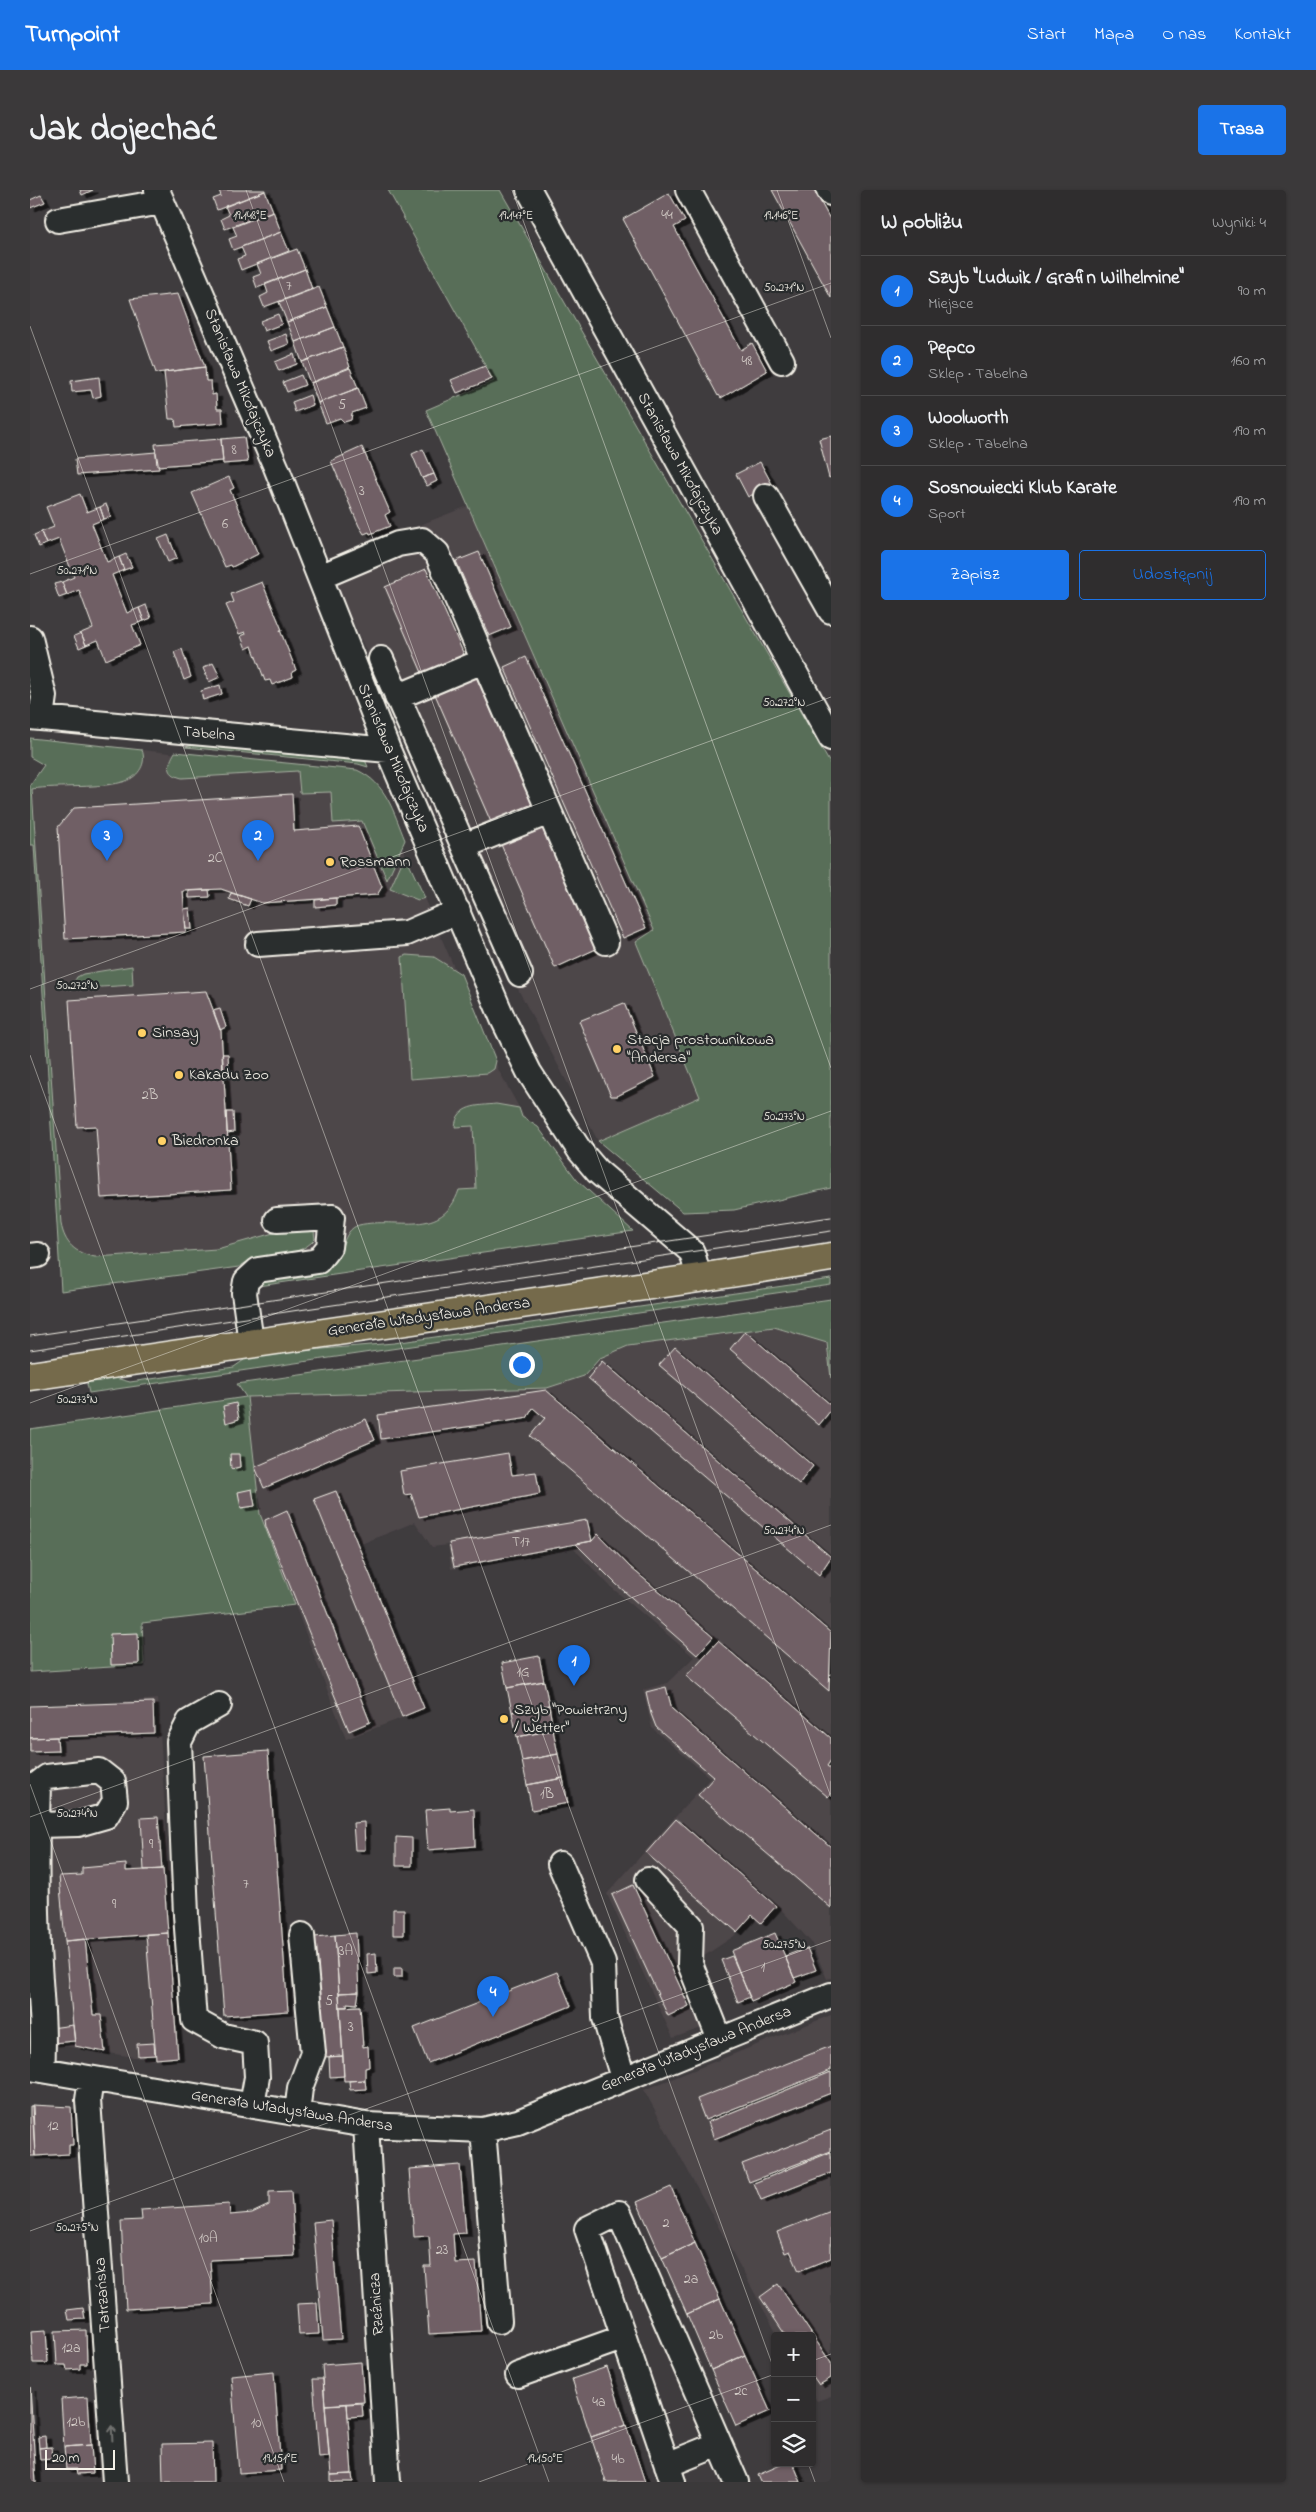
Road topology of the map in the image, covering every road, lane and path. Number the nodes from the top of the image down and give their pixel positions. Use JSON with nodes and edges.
{"nodes":[{"id":1,"x":529,"y":190,"type":"edge"},
{"id":2,"x":688,"y":190,"type":"edge"},
{"id":3,"x":160,"y":196,"type":"edge"},
{"id":4,"x":58,"y":220,"type":"dead end"},
{"id":5,"x":782,"y":361,"type":"dead end"},
{"id":6,"x":766,"y":496,"type":"dead end"},
{"id":7,"x":320,"y":577,"type":"junction"},
{"id":8,"x":831,"y":611,"type":"edge"},
{"id":9,"x":30,"y":638,"type":"edge"},
{"id":10,"x":381,"y":659,"type":"dead end"},
{"id":11,"x":483,"y":661,"type":"junction"},
{"id":12,"x":397,"y":697,"type":"junction"},
{"id":13,"x":825,"y":713,"type":"edge"},
{"id":14,"x":35,"y":717,"type":"edge"},
{"id":15,"x":831,"y":738,"type":"edge"},
{"id":16,"x":388,"y":750,"type":"junction"},
{"id":17,"x":549,"y":812,"type":"junction"},
{"id":18,"x":460,"y":838,"type":"junction"},
{"id":19,"x":428,"y":841,"type":"junction"},
{"id":20,"x":458,"y":911,"type":"junction"},
{"id":21,"x":505,"y":940,"type":"junction"},
{"id":22,"x":606,"y":942,"type":"dead end"},
{"id":23,"x":258,"y":944,"type":"dead end"},
{"id":24,"x":475,"y":952,"type":"junction"},
{"id":25,"x":520,"y":974,"type":"dead end"},
{"id":26,"x":277,"y":1220,"type":"dead end"},
{"id":27,"x":830,"y":1256,"type":"edge"},
{"id":28,"x":699,"y":1278,"type":"junction"},
{"id":29,"x":251,"y":1342,"type":"junction"},
{"id":30,"x":30,"y":1376,"type":"edge"},
{"id":31,"x":219,"y":1705,"type":"dead end"},
{"id":32,"x":37,"y":1825,"type":"dead end"},
{"id":33,"x":560,"y":1864,"type":"dead end"},
{"id":34,"x":648,"y":1880,"type":"dead end"},
{"id":35,"x":302,"y":1935,"type":"dead end"},
{"id":36,"x":831,"y":1995,"type":"edge"},
{"id":37,"x":720,"y":2040,"type":"junction"},
{"id":38,"x":36,"y":2069,"type":"edge"},
{"id":39,"x":623,"y":2078,"type":"junction"},
{"id":40,"x":91,"y":2079,"type":"junction"},
{"id":41,"x":252,"y":2105,"type":"junction"},
{"id":42,"x":297,"y":2113,"type":"junction"},
{"id":43,"x":366,"y":2125,"type":"junction"},
{"id":44,"x":483,"y":2130,"type":"junction"},
{"id":45,"x":499,"y":2321,"type":"dead end"},
{"id":46,"x":622,"y":2338,"type":"junction"},
{"id":47,"x":518,"y":2375,"type":"dead end"},
{"id":48,"x":719,"y":2444,"type":"junction"},
{"id":49,"x":670,"y":2474,"type":"edge"},
{"id":50,"x":115,"y":2482,"type":"edge"},
{"id":51,"x":388,"y":2482,"type":"edge"},
{"id":52,"x":736,"y":2482,"type":"edge"}],
"edges":[{"from":1,"to":13,"type":"street","name":"Stanisława Mikołajczyka"},
{"from":2,"to":5,"type":"street"},
{"from":3,"to":4,"type":"street"},
{"from":3,"to":7,"type":"street","name":"Stanisława Mikołajczyka"},
{"from":6,"to":8,"type":"street"},
{"from":7,"to":11,"type":"street"},
{"from":7,"to":16,"type":"street","name":"Stanisława Mikołajczyka"},
{"from":9,"to":14,"type":"street"},
{"from":10,"to":12,"type":"street"},
{"from":11,"to":12,"type":"street"},
{"from":11,"to":17,"type":"street"},
{"from":12,"to":18,"type":"street"},
{"from":13,"to":15,"type":"street","name":"Stanisława Mikołajczyka"},
{"from":14,"to":16,"type":"street","name":"Tabelna"},
{"from":16,"to":19,"type":"street","name":"Stanisława Mikołajczyka"},
{"from":17,"to":18,"type":"street"},
{"from":17,"to":22,"type":"street"},
{"from":18,"to":19,"type":"street"},
{"from":18,"to":21,"type":"street"},
{"from":19,"to":20,"type":"street","name":"Stanisława Mikołajczyka"},
{"from":20,"to":23,"type":"street"},
{"from":20,"to":24,"type":"street","name":"Stanisława Mikołajczyka"},
{"from":21,"to":24,"type":"street"},
{"from":21,"to":25,"type":"street"},
{"from":24,"to":28,"type":"street","name":"Stanisława Mikołajczyka"},
{"from":26,"to":29,"type":"street"},
{"from":27,"to":28,"type":"main road","name":"Generała Władysława Andersa"},
{"from":28,"to":29,"type":"main road","name":"Generała Władysława Andersa"},
{"from":29,"to":30,"type":"main road","name":"Generała Władysława Andersa"},
{"from":31,"to":41,"type":"street"},
{"from":32,"to":38,"type":"street"},
{"from":33,"to":39,"type":"street"},
{"from":34,"to":37,"type":"street"},
{"from":35,"to":42,"type":"street"},
{"from":36,"to":37,"type":"street","name":"Generała Władysława Andersa"},
{"from":37,"to":39,"type":"street","name":"Generała Władysława Andersa"},
{"from":38,"to":40,"type":"street","name":"Generała Władysława Andersa"},
{"from":39,"to":44,"type":"street","name":"Generała Władysława Andersa"},
{"from":40,"to":41,"type":"street","name":"Generała Władysława Andersa"},
{"from":50,"to":40,"type":"street","name":"Tatrzańska","one_way":true},
{"from":41,"to":42,"type":"street","name":"Generała Władysława Andersa"},
{"from":42,"to":43,"type":"street","name":"Generała Władysława Andersa"},
{"from":43,"to":44,"type":"street","name":"Generała Władysława Andersa"},
{"from":43,"to":51,"type":"street","name":"Rzeźnicza"},
{"from":44,"to":45,"type":"street"},
{"from":46,"to":47,"type":"street"},
{"from":46,"to":48,"type":"street"},
{"from":46,"to":49,"type":"street"},
{"from":48,"to":49,"type":"street"},
{"from":48,"to":52,"type":"street"}]}
